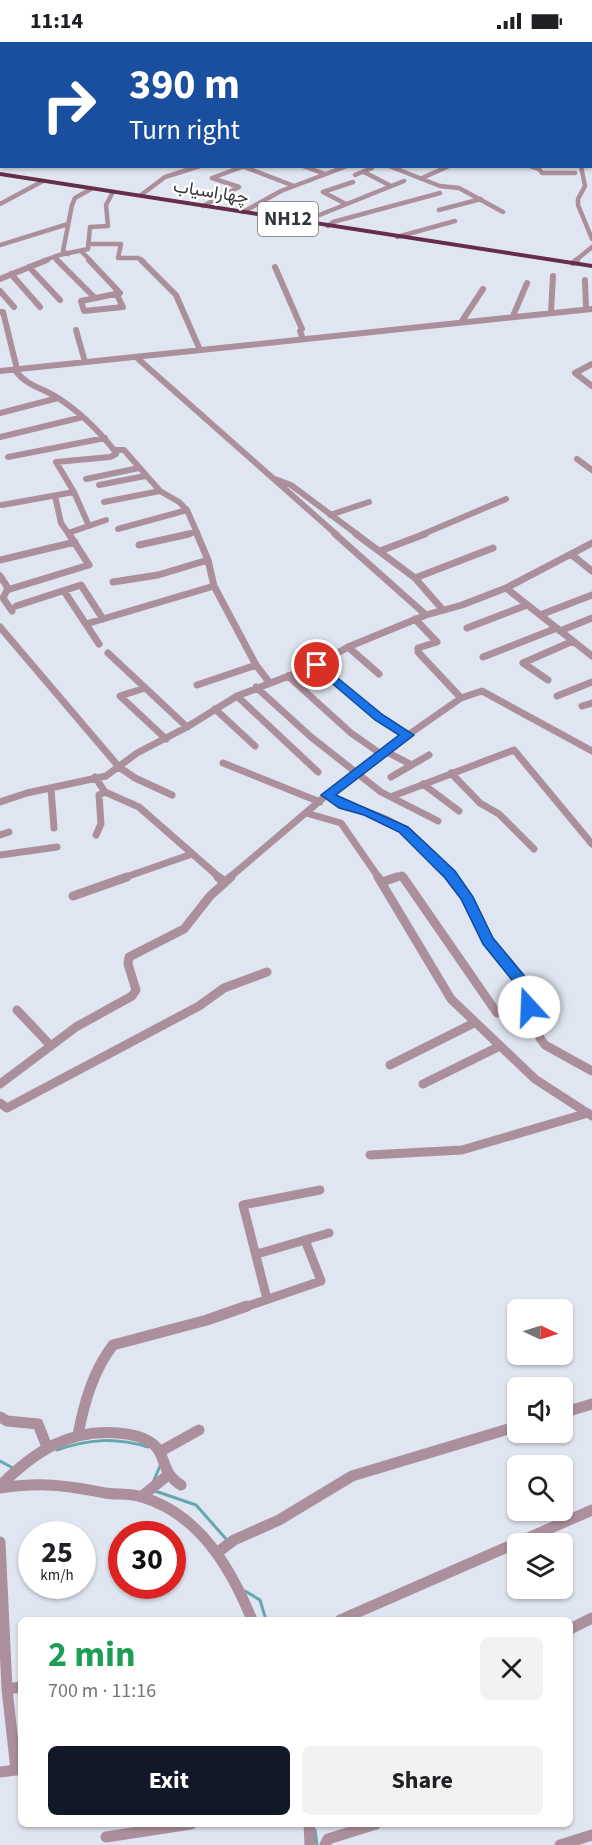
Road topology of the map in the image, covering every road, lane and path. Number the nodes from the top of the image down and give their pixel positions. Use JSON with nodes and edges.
{"nodes":[{"id":1,"x":194,"y":168,"type":"edge"},
{"id":2,"x":237,"y":168,"type":"edge"},
{"id":3,"x":247,"y":168,"type":"edge"},
{"id":4,"x":308,"y":168,"type":"edge"},
{"id":5,"x":342,"y":168,"type":"edge"},
{"id":6,"x":372,"y":168,"type":"edge"},
{"id":7,"x":394,"y":168,"type":"edge"},
{"id":8,"x":445,"y":168,"type":"edge"},
{"id":9,"x":536,"y":168,"type":"edge"},
{"id":10,"x":581,"y":168,"type":"edge"},
{"id":11,"x":364,"y":172,"type":"junction"},
{"id":12,"x":575,"y":173,"type":"dead end"},
{"id":13,"x":0,"y":174,"type":"edge"},
{"id":14,"x":325,"y":174,"type":"junction"},
{"id":15,"x":355,"y":175,"type":"dead end"},
{"id":16,"x":422,"y":178,"type":"junction"},
{"id":17,"x":43,"y":181,"type":"junction"},
{"id":18,"x":404,"y":181,"type":"dead end"},
{"id":19,"x":352,"y":182,"type":"dead end"},
{"id":20,"x":294,"y":186,"type":"junction"},
{"id":21,"x":391,"y":186,"type":"junction"},
{"id":22,"x":91,"y":189,"type":"junction"},
{"id":23,"x":113,"y":192,"type":"junction"},
{"id":24,"x":440,"y":193,"type":"dead end"},
{"id":25,"x":141,"y":195,"type":"junction"},
{"id":26,"x":481,"y":199,"type":"junction"},
{"id":27,"x":0,"y":204,"type":"edge"},
{"id":28,"x":346,"y":204,"type":"junction"},
{"id":29,"x":203,"y":206,"type":"junction"},
{"id":30,"x":243,"y":212,"type":"junction"},
{"id":31,"x":502,"y":212,"type":"dead end"},
{"id":32,"x":302,"y":222,"type":"junction"},
{"id":33,"x":68,"y":224,"type":"junction"},
{"id":34,"x":328,"y":226,"type":"junction"},
{"id":35,"x":397,"y":237,"type":"junction"},
{"id":36,"x":592,"y":239,"type":"edge"},
{"id":37,"x":88,"y":244,"type":"junction"},
{"id":38,"x":0,"y":245,"type":"edge"},
{"id":39,"x":592,"y":247,"type":"edge"},
{"id":40,"x":81,"y":251,"type":"junction"},
{"id":41,"x":68,"y":254,"type":"junction"},
{"id":42,"x":54,"y":257,"type":"junction"},
{"id":43,"x":573,"y":263,"type":"junction"},
{"id":44,"x":592,"y":266,"type":"edge"},
{"id":45,"x":29,"y":267,"type":"junction"},
{"id":46,"x":275,"y":267,"type":"dead end"},
{"id":47,"x":11,"y":274,"type":"junction"},
{"id":48,"x":553,"y":276,"type":"dead end"},
{"id":49,"x":0,"y":279,"type":"edge"},
{"id":50,"x":585,"y":280,"type":"dead end"},
{"id":51,"x":527,"y":282,"type":"dead end"},
{"id":52,"x":483,"y":289,"type":"dead end"},
{"id":53,"x":0,"y":291,"type":"edge"},
{"id":54,"x":117,"y":295,"type":"junction"},
{"id":55,"x":95,"y":298,"type":"junction"},
{"id":56,"x":60,"y":300,"type":"dead end"},
{"id":57,"x":14,"y":307,"type":"dead end"},
{"id":58,"x":40,"y":307,"type":"dead end"},
{"id":59,"x":589,"y":309,"type":"edge"},
{"id":60,"x":0,"y":312,"type":"edge"},
{"id":61,"x":551,"y":312,"type":"junction"},
{"id":62,"x":513,"y":316,"type":"junction"},
{"id":63,"x":462,"y":321,"type":"junction"},
{"id":64,"x":76,"y":330,"type":"dead end"},
{"id":65,"x":303,"y":339,"type":"junction"},
{"id":66,"x":200,"y":350,"type":"junction"},
{"id":67,"x":136,"y":357,"type":"junction"},
{"id":68,"x":85,"y":362,"type":"junction"},
{"id":69,"x":592,"y":364,"type":"edge"},
{"id":70,"x":16,"y":370,"type":"junction"},
{"id":71,"x":0,"y":371,"type":"edge"},
{"id":72,"x":592,"y":386,"type":"edge"},
{"id":73,"x":59,"y":398,"type":"junction"},
{"id":74,"x":0,"y":413,"type":"edge"},
{"id":75,"x":83,"y":417,"type":"junction"},
{"id":76,"x":0,"y":436,"type":"edge"},
{"id":77,"x":105,"y":438,"type":"junction"},
{"id":78,"x":114,"y":450,"type":"junction"},
{"id":79,"x":8,"y":457,"type":"dead end"},
{"id":80,"x":577,"y":459,"type":"dead end"},
{"id":81,"x":139,"y":468,"type":"junction"},
{"id":82,"x":592,"y":470,"type":"edge"},
{"id":83,"x":146,"y":476,"type":"junction"},
{"id":84,"x":86,"y":479,"type":"dead end"},
{"id":85,"x":275,"y":479,"type":"junction"},
{"id":86,"x":99,"y":485,"type":"dead end"},
{"id":87,"x":160,"y":491,"type":"junction"},
{"id":88,"x":74,"y":492,"type":"junction"},
{"id":89,"x":56,"y":495,"type":"junction"},
{"id":90,"x":506,"y":499,"type":"dead end"},
{"id":91,"x":104,"y":502,"type":"dead end"},
{"id":92,"x":369,"y":502,"type":"dead end"},
{"id":93,"x":2,"y":505,"type":"dead end"},
{"id":94,"x":187,"y":510,"type":"junction"},
{"id":95,"x":330,"y":514,"type":"junction"},
{"id":96,"x":106,"y":520,"type":"dead end"},
{"id":97,"x":89,"y":526,"type":"junction"},
{"id":98,"x":118,"y":529,"type":"dead end"},
{"id":99,"x":197,"y":532,"type":"junction"},
{"id":100,"x":68,"y":533,"type":"junction"},
{"id":101,"x":75,"y":542,"type":"junction"},
{"id":102,"x":592,"y":543,"type":"edge"},
{"id":103,"x":139,"y":545,"type":"dead end"},
{"id":104,"x":493,"y":548,"type":"dead end"},
{"id":105,"x":381,"y":551,"type":"junction"},
{"id":106,"x":572,"y":555,"type":"junction"},
{"id":107,"x":0,"y":560,"type":"edge"},
{"id":108,"x":208,"y":560,"type":"junction"},
{"id":109,"x":592,"y":571,"type":"edge"},
{"id":110,"x":0,"y":576,"type":"edge"},
{"id":111,"x":415,"y":578,"type":"junction"},
{"id":112,"x":113,"y":582,"type":"dead end"},
{"id":113,"x":214,"y":586,"type":"junction"},
{"id":114,"x":506,"y":588,"type":"junction"},
{"id":115,"x":7,"y":590,"type":"junction"},
{"id":116,"x":64,"y":591,"type":"junction"},
{"id":117,"x":592,"y":595,"type":"edge"},
{"id":118,"x":527,"y":605,"type":"junction"},
{"id":119,"x":443,"y":610,"type":"junction"},
{"id":120,"x":426,"y":615,"type":"junction"},
{"id":121,"x":540,"y":615,"type":"junction"},
{"id":122,"x":103,"y":618,"type":"junction"},
{"id":123,"x":592,"y":618,"type":"edge"},
{"id":124,"x":415,"y":619,"type":"junction"},
{"id":125,"x":86,"y":624,"type":"junction"},
{"id":126,"x":0,"y":627,"type":"edge"},
{"id":127,"x":467,"y":628,"type":"dead end"},
{"id":128,"x":558,"y":629,"type":"junction"},
{"id":129,"x":573,"y":641,"type":"junction"},
{"id":130,"x":99,"y":644,"type":"dead end"},
{"id":131,"x":592,"y":644,"type":"edge"},
{"id":132,"x":348,"y":647,"type":"junction"},
{"id":133,"x":582,"y":648,"type":"junction"},
{"id":134,"x":108,"y":653,"type":"dead end"},
{"id":135,"x":592,"y":656,"type":"edge"},
{"id":136,"x":483,"y":657,"type":"dead end"},
{"id":137,"x":256,"y":665,"type":"junction"},
{"id":138,"x":317,"y":665,"type":"junction"},
{"id":139,"x":379,"y":674,"type":"dead end"},
{"id":140,"x":288,"y":676,"type":"junction"},
{"id":141,"x":548,"y":680,"type":"dead end"},
{"id":142,"x":269,"y":682,"type":"junction"},
{"id":143,"x":592,"y":682,"type":"edge"},
{"id":144,"x":197,"y":685,"type":"dead end"},
{"id":145,"x":256,"y":687,"type":"junction"},
{"id":146,"x":145,"y":688,"type":"junction"},
{"id":147,"x":237,"y":696,"type":"junction"},
{"id":148,"x":557,"y":696,"type":"dead end"},
{"id":149,"x":461,"y":698,"type":"junction"},
{"id":150,"x":592,"y":703,"type":"edge"},
{"id":151,"x":582,"y":706,"type":"dead end"},
{"id":152,"x":215,"y":709,"type":"junction"},
{"id":153,"x":187,"y":728,"type":"junction"},
{"id":154,"x":408,"y":735,"type":"junction"},
{"id":155,"x":166,"y":739,"type":"junction"},
{"id":156,"x":255,"y":746,"type":"dead end"},
{"id":157,"x":592,"y":751,"type":"edge"},
{"id":158,"x":383,"y":753,"type":"junction"},
{"id":159,"x":429,"y":755,"type":"dead end"},
{"id":160,"x":223,"y":763,"type":"dead end"},
{"id":161,"x":412,"y":765,"type":"junction"},
{"id":162,"x":119,"y":767,"type":"junction"},
{"id":163,"x":318,"y":772,"type":"dead end"},
{"id":164,"x":358,"y":772,"type":"junction"},
{"id":165,"x":451,"y":773,"type":"junction"},
{"id":166,"x":95,"y":777,"type":"junction"},
{"id":167,"x":392,"y":777,"type":"dead end"},
{"id":168,"x":423,"y":784,"type":"junction"},
{"id":169,"x":51,"y":789,"type":"junction"},
{"id":170,"x":105,"y":792,"type":"junction"},
{"id":171,"x":172,"y":795,"type":"dead end"},
{"id":172,"x":327,"y":795,"type":"junction"},
{"id":173,"x":393,"y":796,"type":"junction"},
{"id":174,"x":0,"y":802,"type":"edge"},
{"id":175,"x":320,"y":802,"type":"junction"},
{"id":176,"x":459,"y":811,"type":"dead end"},
{"id":177,"x":306,"y":813,"type":"junction"},
{"id":178,"x":438,"y":821,"type":"dead end"},
{"id":179,"x":54,"y":828,"type":"dead end"},
{"id":180,"x":9,"y":832,"type":"dead end"},
{"id":181,"x":0,"y":835,"type":"edge"},
{"id":182,"x":96,"y":835,"type":"dead end"},
{"id":183,"x":592,"y":844,"type":"edge"},
{"id":184,"x":57,"y":847,"type":"dead end"},
{"id":185,"x":534,"y":849,"type":"dead end"},
{"id":186,"x":192,"y":854,"type":"junction"},
{"id":187,"x":0,"y":855,"type":"edge"},
{"id":188,"x":225,"y":882,"type":"junction"},
{"id":189,"x":382,"y":882,"type":"junction"},
{"id":190,"x":73,"y":896,"type":"dead end"},
{"id":191,"x":267,"y":972,"type":"dead end"},
{"id":192,"x":17,"y":1010,"type":"dead end"},
{"id":193,"x":497,"y":1013,"type":"dead end"},
{"id":194,"x":474,"y":1023,"type":"junction"},
{"id":195,"x":51,"y":1046,"type":"junction"},
{"id":196,"x":500,"y":1046,"type":"junction"},
{"id":197,"x":390,"y":1065,"type":"dead end"},
{"id":198,"x":592,"y":1071,"type":"edge"},
{"id":199,"x":0,"y":1084,"type":"edge"},
{"id":200,"x":423,"y":1084,"type":"dead end"},
{"id":201,"x":0,"y":1103,"type":"edge"},
{"id":202,"x":590,"y":1114,"type":"edge"},
{"id":203,"x":370,"y":1155,"type":"dead end"},
{"id":204,"x":320,"y":1190,"type":"dead end"},
{"id":205,"x":329,"y":1233,"type":"dead end"},
{"id":206,"x":305,"y":1240,"type":"junction"},
{"id":207,"x":257,"y":1254,"type":"junction"},
{"id":208,"x":267,"y":1299,"type":"junction"},
{"id":209,"x":591,"y":1407,"type":"edge"},
{"id":210,"x":573,"y":1411,"type":"edge"},
{"id":211,"x":0,"y":1417,"type":"edge"},
{"id":212,"x":507,"y":1429,"type":"edge"},
{"id":213,"x":199,"y":1430,"type":"dead end"},
{"id":214,"x":78,"y":1435,"type":"junction"},
{"id":215,"x":46,"y":1447,"type":"junction"},
{"id":216,"x":161,"y":1451,"type":"junction"},
{"id":217,"x":168,"y":1475,"type":"junction"},
{"id":218,"x":1,"y":1485,"type":"edge"},
{"id":219,"x":181,"y":1485,"type":"dead end"},
{"id":220,"x":143,"y":1495,"type":"junction"},
{"id":221,"x":592,"y":1510,"type":"edge"},
{"id":222,"x":0,"y":1542,"type":"edge"},
{"id":223,"x":218,"y":1552,"type":"junction"},
{"id":224,"x":251,"y":1617,"type":"edge"},
{"id":225,"x":347,"y":1617,"type":"edge"},
{"id":226,"x":592,"y":1618,"type":"edge"},
{"id":227,"x":573,"y":1628,"type":"edge"},
{"id":228,"x":18,"y":1687,"type":"edge"},
{"id":229,"x":7,"y":1689,"type":"junction"},
{"id":230,"x":0,"y":1772,"type":"edge"},
{"id":231,"x":171,"y":1827,"type":"edge"},
{"id":232,"x":309,"y":1827,"type":"edge"},
{"id":233,"x":366,"y":1827,"type":"edge"},
{"id":234,"x":592,"y":1835,"type":"edge"},
{"id":235,"x":106,"y":1837,"type":"dead end"},
{"id":236,"x":310,"y":1845,"type":"edge"},
{"id":237,"x":325,"y":1845,"type":"edge"},
{"id":238,"x":560,"y":1845,"type":"edge"}],
"edges":[{"from":1,"to":25,"type":"street"},
{"from":2,"to":29,"type":"street"},
{"from":3,"to":20,"type":"street"},
{"from":4,"to":14,"type":"street"},
{"from":5,"to":14,"type":"street"},
{"from":6,"to":11,"type":"street"},
{"from":7,"to":16,"type":"street"},
{"from":8,"to":16,"type":"street"},
{"from":9,"to":12,"type":"street"},
{"from":10,"to":36,"type":"street"},
{"from":11,"to":15,"type":"street"},
{"from":11,"to":21,"type":"street"},
{"from":13,"to":17,"type":"highway","name":"چهاراسیاب","number":"NH12"},
{"from":14,"to":20,"type":"street"},
{"from":16,"to":26,"type":"street"},
{"from":17,"to":22,"type":"highway","name":"چهاراسیاب","number":"NH12"},
{"from":17,"to":27,"type":"street"},
{"from":18,"to":21,"type":"street"},
{"from":19,"to":28,"type":"street"},
{"from":20,"to":30,"type":"street"},
{"from":21,"to":28,"type":"street"},
{"from":22,"to":23,"type":"highway","name":"چهاراسیاب","number":"NH12"},
{"from":22,"to":33,"type":"street"},
{"from":23,"to":25,"type":"highway","name":"چهاراسیاب","number":"NH12"},
{"from":23,"to":37,"type":"street"},
{"from":24,"to":34,"type":"street"},
{"from":25,"to":29,"type":"highway","name":"چهاراسیاب","number":"NH12"},
{"from":26,"to":31,"type":"street"},
{"from":26,"to":35,"type":"street"},
{"from":28,"to":32,"type":"street"},
{"from":29,"to":30,"type":"highway","name":"چهاراسیاب","number":"NH12"},
{"from":30,"to":32,"type":"highway","name":"چهاراسیاب","number":"NH12"},
{"from":32,"to":34,"type":"highway","name":"چهاراسیاب","number":"NH12"},
{"from":33,"to":38,"type":"street"},
{"from":33,"to":41,"type":"street"},
{"from":34,"to":35,"type":"highway","name":"چهاراسیاب","number":"NH12"},
{"from":35,"to":43,"type":"highway","name":"چهاراسیاب","number":"NH12"},
{"from":37,"to":40,"type":"street"},
{"from":37,"to":66,"type":"street"},
{"from":39,"to":43,"type":"street"},
{"from":40,"to":41,"type":"street"},
{"from":40,"to":54,"type":"street"},
{"from":41,"to":42,"type":"street"},
{"from":42,"to":45,"type":"street"},
{"from":42,"to":55,"type":"street"},
{"from":43,"to":44,"type":"highway","number":"NH12"},
{"from":45,"to":47,"type":"street"},
{"from":45,"to":56,"type":"street"},
{"from":46,"to":65,"type":"street"},
{"from":47,"to":49,"type":"street"},
{"from":47,"to":58,"type":"street"},
{"from":48,"to":61,"type":"street"},
{"from":50,"to":59,"type":"street"},
{"from":51,"to":62,"type":"street"},
{"from":52,"to":63,"type":"street"},
{"from":53,"to":57,"type":"street"},
{"from":54,"to":55,"type":"street"},
{"from":54,"to":55,"type":"street"},
{"from":59,"to":61,"type":"street"},
{"from":60,"to":70,"type":"street"},
{"from":61,"to":62,"type":"street"},
{"from":62,"to":63,"type":"street"},
{"from":63,"to":65,"type":"street"},
{"from":64,"to":68,"type":"street"},
{"from":65,"to":66,"type":"street"},
{"from":66,"to":67,"type":"street"},
{"from":67,"to":68,"type":"street"},
{"from":67,"to":85,"type":"street"},
{"from":68,"to":70,"type":"street"},
{"from":69,"to":72,"type":"street"},
{"from":70,"to":71,"type":"street"},
{"from":70,"to":73,"type":"street"},
{"from":73,"to":74,"type":"street"},
{"from":73,"to":75,"type":"street"},
{"from":75,"to":76,"type":"street"},
{"from":75,"to":77,"type":"street"},
{"from":77,"to":78,"type":"street"},
{"from":77,"to":79,"type":"street"},
{"from":78,"to":81,"type":"street"},
{"from":78,"to":88,"type":"street"},
{"from":80,"to":82,"type":"street"},
{"from":81,"to":83,"type":"street"},
{"from":81,"to":84,"type":"street"},
{"from":83,"to":86,"type":"street"},
{"from":83,"to":87,"type":"street"},
{"from":85,"to":95,"type":"street"},
{"from":85,"to":120,"type":"street"},
{"from":87,"to":91,"type":"street"},
{"from":87,"to":94,"type":"street"},
{"from":88,"to":89,"type":"street"},
{"from":88,"to":97,"type":"street"},
{"from":89,"to":93,"type":"street"},
{"from":89,"to":100,"type":"street"},
{"from":90,"to":105,"type":"street"},
{"from":92,"to":95,"type":"street"},
{"from":94,"to":98,"type":"street"},
{"from":94,"to":99,"type":"street"},
{"from":95,"to":105,"type":"street"},
{"from":96,"to":97,"type":"street"},
{"from":97,"to":100,"type":"street"},
{"from":99,"to":103,"type":"street"},
{"from":99,"to":108,"type":"street"},
{"from":100,"to":101,"type":"street"},
{"from":101,"to":107,"type":"street"},
{"from":101,"to":115,"type":"street"},
{"from":102,"to":106,"type":"street"},
{"from":104,"to":111,"type":"street"},
{"from":105,"to":111,"type":"street"},
{"from":106,"to":109,"type":"street"},
{"from":106,"to":114,"type":"street"},
{"from":108,"to":112,"type":"street"},
{"from":108,"to":113,"type":"street"},
{"from":110,"to":115,"type":"street"},
{"from":111,"to":119,"type":"street"},
{"from":113,"to":122,"type":"street"},
{"from":113,"to":137,"type":"street"},
{"from":114,"to":118,"type":"street"},
{"from":114,"to":119,"type":"street"},
{"from":115,"to":116,"type":"street"},
{"from":116,"to":122,"type":"street"},
{"from":116,"to":125,"type":"street"},
{"from":117,"to":121,"type":"street"},
{"from":118,"to":121,"type":"street"},
{"from":118,"to":127,"type":"street"},
{"from":119,"to":120,"type":"street"},
{"from":120,"to":124,"type":"street"},
{"from":121,"to":128,"type":"street"},
{"from":122,"to":125,"type":"street"},
{"from":123,"to":128,"type":"street"},
{"from":124,"to":132,"type":"street"},
{"from":124,"to":149,"type":"street"},
{"from":125,"to":130,"type":"street"},
{"from":126,"to":162,"type":"street"},
{"from":128,"to":129,"type":"street"},
{"from":128,"to":136,"type":"street"},
{"from":129,"to":133,"type":"street"},
{"from":129,"to":141,"type":"street"},
{"from":131,"to":133,"type":"street"},
{"from":132,"to":138,"type":"street"},
{"from":132,"to":139,"type":"street"},
{"from":133,"to":135,"type":"street"},
{"from":134,"to":146,"type":"street"},
{"from":137,"to":142,"type":"street"},
{"from":137,"to":144,"type":"street"},
{"from":138,"to":140,"type":"street"},
{"from":138,"to":154,"type":"street"},
{"from":140,"to":142,"type":"street"},
{"from":140,"to":158,"type":"street"},
{"from":142,"to":145,"type":"street"},
{"from":143,"to":148,"type":"street"},
{"from":145,"to":147,"type":"street"},
{"from":145,"to":164,"type":"street"},
{"from":146,"to":153,"type":"street"},
{"from":146,"to":155,"type":"street"},
{"from":147,"to":152,"type":"street"},
{"from":147,"to":163,"type":"street"},
{"from":149,"to":154,"type":"street"},
{"from":149,"to":157,"type":"street"},
{"from":150,"to":151,"type":"street"},
{"from":152,"to":153,"type":"street"},
{"from":152,"to":156,"type":"street"},
{"from":153,"to":155,"type":"street"},
{"from":154,"to":158,"type":"street"},
{"from":155,"to":162,"type":"street"},
{"from":158,"to":161,"type":"street"},
{"from":158,"to":164,"type":"street"},
{"from":159,"to":161,"type":"street"},
{"from":160,"to":175,"type":"street"},
{"from":161,"to":167,"type":"street"},
{"from":162,"to":166,"type":"street"},
{"from":162,"to":171,"type":"street"},
{"from":164,"to":172,"type":"street"},
{"from":164,"to":173,"type":"street"},
{"from":165,"to":168,"type":"street"},
{"from":165,"to":183,"type":"street"},
{"from":165,"to":185,"type":"street"},
{"from":166,"to":169,"type":"street"},
{"from":166,"to":170,"type":"street"},
{"from":168,"to":173,"type":"street"},
{"from":168,"to":176,"type":"street"},
{"from":169,"to":174,"type":"street"},
{"from":169,"to":179,"type":"street"},
{"from":170,"to":182,"type":"street"},
{"from":170,"to":186,"type":"street"},
{"from":172,"to":175,"type":"street"},
{"from":172,"to":198,"type":"street"},
{"from":173,"to":178,"type":"street"},
{"from":175,"to":177,"type":"street"},
{"from":177,"to":188,"type":"street"},
{"from":177,"to":189,"type":"street"},
{"from":180,"to":181,"type":"street"},
{"from":184,"to":187,"type":"street"},
{"from":186,"to":188,"type":"street"},
{"from":186,"to":190,"type":"street"},
{"from":188,"to":195,"type":"street"},
{"from":189,"to":193,"type":"street"},
{"from":189,"to":194,"type":"street"},
{"from":191,"to":201,"type":"street"},
{"from":192,"to":195,"type":"street"},
{"from":194,"to":196,"type":"street"},
{"from":194,"to":197,"type":"street"},
{"from":195,"to":199,"type":"street"},
{"from":196,"to":200,"type":"street"},
{"from":196,"to":202,"type":"street"},
{"from":202,"to":203,"type":"street"},
{"from":204,"to":207,"type":"street"},
{"from":205,"to":206,"type":"street"},
{"from":206,"to":207,"type":"street"},
{"from":206,"to":208,"type":"street"},
{"from":207,"to":208,"type":"street"},
{"from":208,"to":214,"type":"street"},
{"from":209,"to":210,"type":"street"},
{"from":211,"to":215,"type":"street"},
{"from":212,"to":223,"type":"street"},
{"from":213,"to":216,"type":"street"},
{"from":214,"to":215,"type":"street"},
{"from":214,"to":216,"type":"street"},
{"from":215,"to":218,"type":"street"},
{"from":216,"to":217,"type":"street"},
{"from":217,"to":219,"type":"street"},
{"from":217,"to":220,"type":"street"},
{"from":218,"to":220,"type":"street"},
{"from":220,"to":223,"type":"street"},
{"from":221,"to":225,"type":"street"},
{"from":222,"to":229,"type":"street"},
{"from":223,"to":224,"type":"street"},
{"from":226,"to":227,"type":"street"},
{"from":228,"to":229,"type":"street"},
{"from":229,"to":230,"type":"street"},
{"from":231,"to":235,"type":"street"},
{"from":232,"to":236,"type":"street"},
{"from":233,"to":237,"type":"street"},
{"from":234,"to":238,"type":"street"}]}
